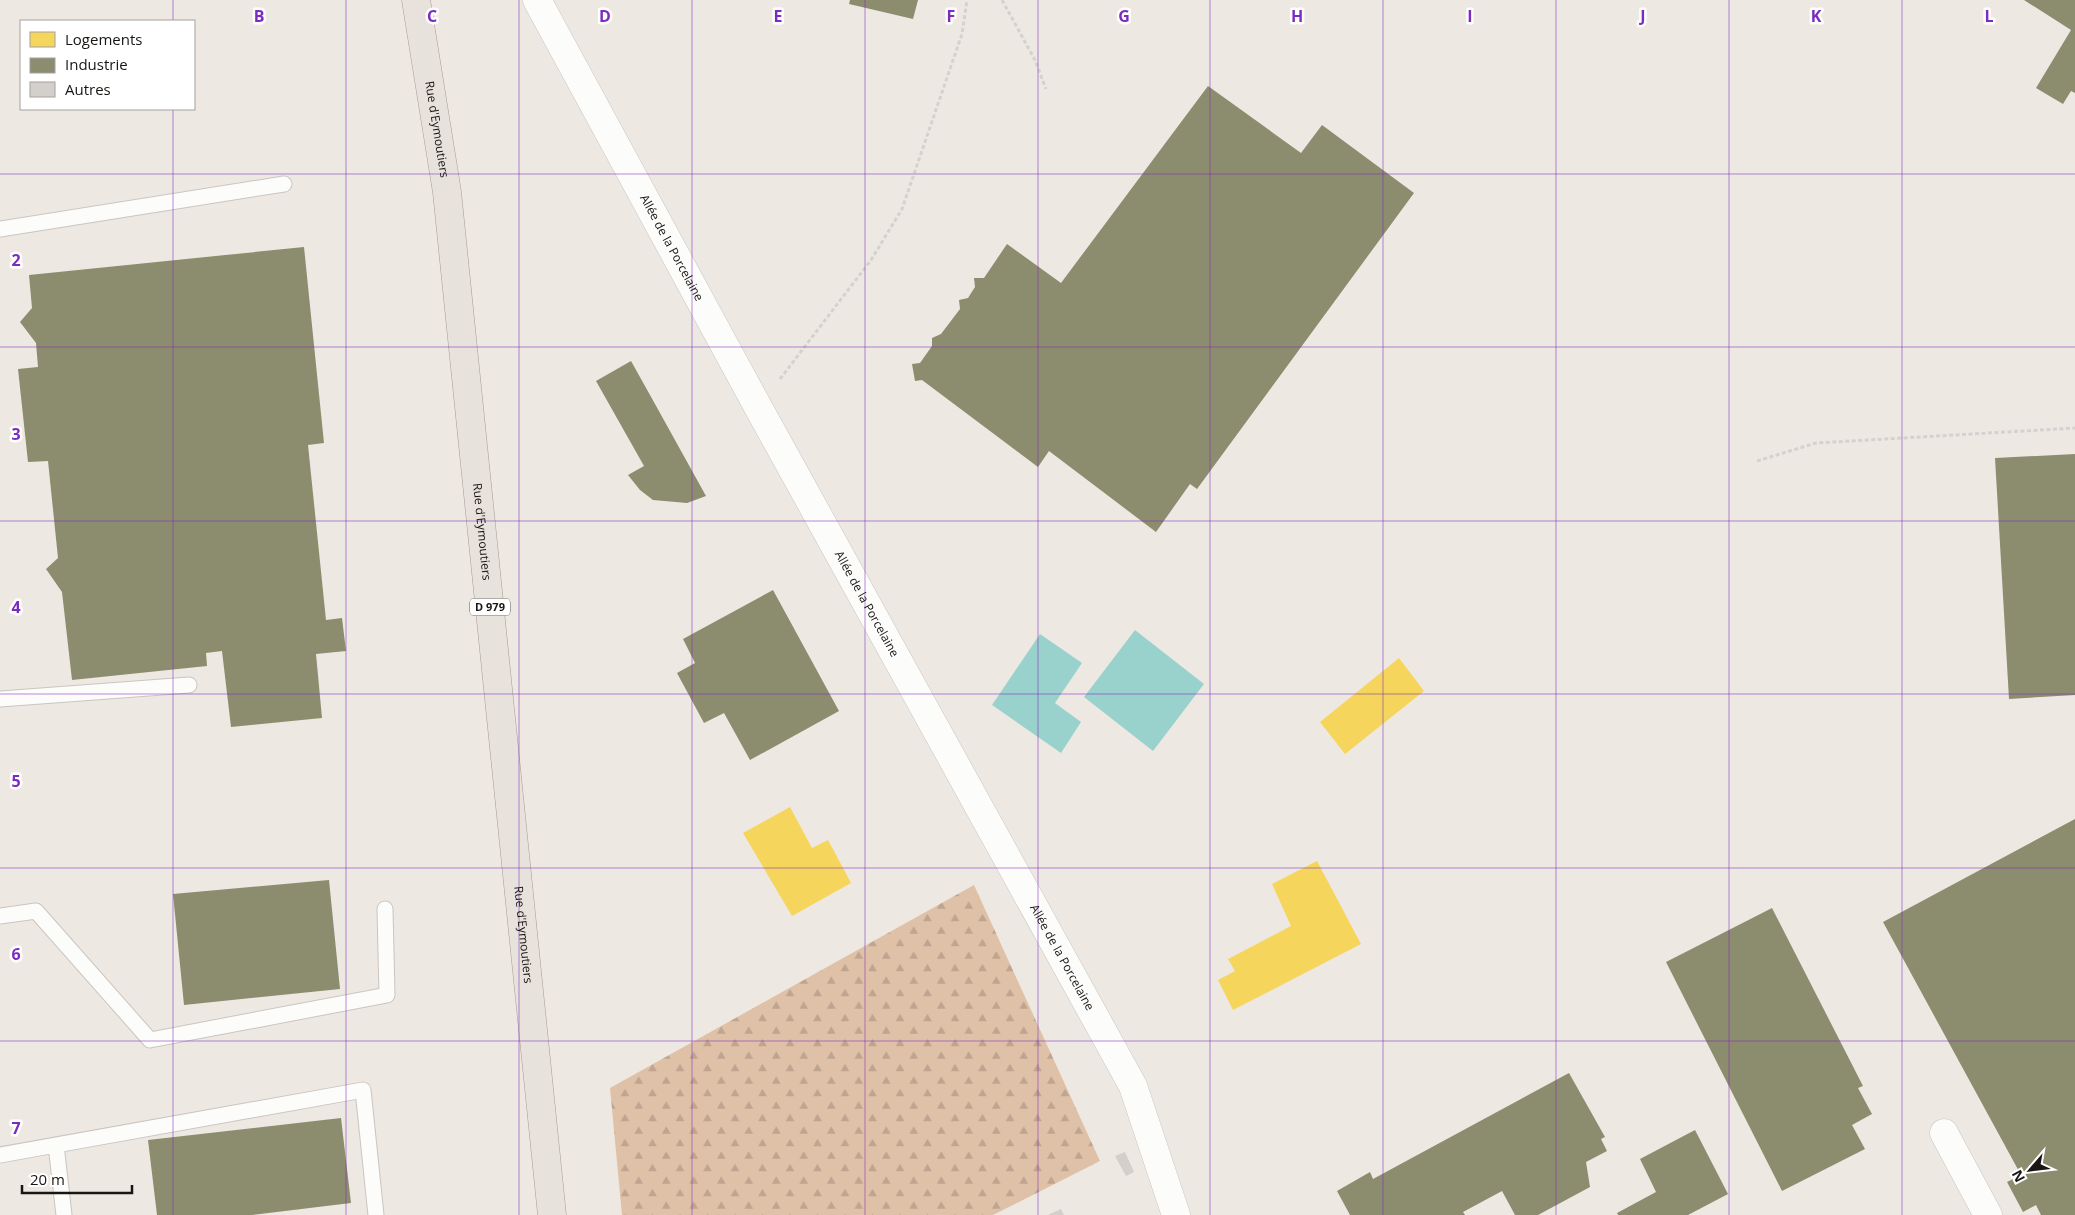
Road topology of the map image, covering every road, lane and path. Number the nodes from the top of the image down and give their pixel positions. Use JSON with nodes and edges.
{"nodes":[{"id":1,"x":416,"y":0,"type":"edge"},
{"id":2,"x":537,"y":0,"type":"edge"},
{"id":3,"x":967,"y":0,"type":"edge"},
{"id":4,"x":1002,"y":0,"type":"edge"},
{"id":5,"x":1046,"y":89,"type":"dead end"},
{"id":6,"x":284,"y":184,"type":"dead end"},
{"id":7,"x":0,"y":229,"type":"edge"},
{"id":8,"x":758,"y":407,"type":"junction"},
{"id":9,"x":2075,"y":428,"type":"edge"},
{"id":10,"x":1757,"y":461,"type":"dead end"},
{"id":11,"x":189,"y":685,"type":"dead end"},
{"id":12,"x":0,"y":699,"type":"edge"},
{"id":13,"x":385,"y":909,"type":"dead end"},
{"id":14,"x":0,"y":916,"type":"edge"},
{"id":15,"x":1944,"y":1133,"type":"dead end"},
{"id":16,"x":56,"y":1145,"type":"junction"},
{"id":17,"x":0,"y":1155,"type":"edge"},
{"id":18,"x":64,"y":1215,"type":"edge"},
{"id":19,"x":376,"y":1215,"type":"edge"},
{"id":20,"x":552,"y":1215,"type":"edge"},
{"id":21,"x":1176,"y":1215,"type":"edge"},
{"id":22,"x":1988,"y":1215,"type":"edge"}],
"edges":[{"from":1,"to":20,"type":"main road","name":"Rue d'Eymoutiers","number":"D 979"},
{"from":2,"to":8,"type":"street","name":"Allée de la Porcelaine"},
{"from":3,"to":8,"type":"path"},
{"from":4,"to":5,"type":"path"},
{"from":6,"to":7,"type":"lane"},
{"from":8,"to":21,"type":"street","name":"Allée de la Porcelaine"},
{"from":9,"to":10,"type":"path"},
{"from":11,"to":12,"type":"lane"},
{"from":13,"to":14,"type":"lane"},
{"from":15,"to":22,"type":"street"},
{"from":16,"to":17,"type":"lane"},
{"from":16,"to":18,"type":"lane"},
{"from":16,"to":19,"type":"lane"}]}
